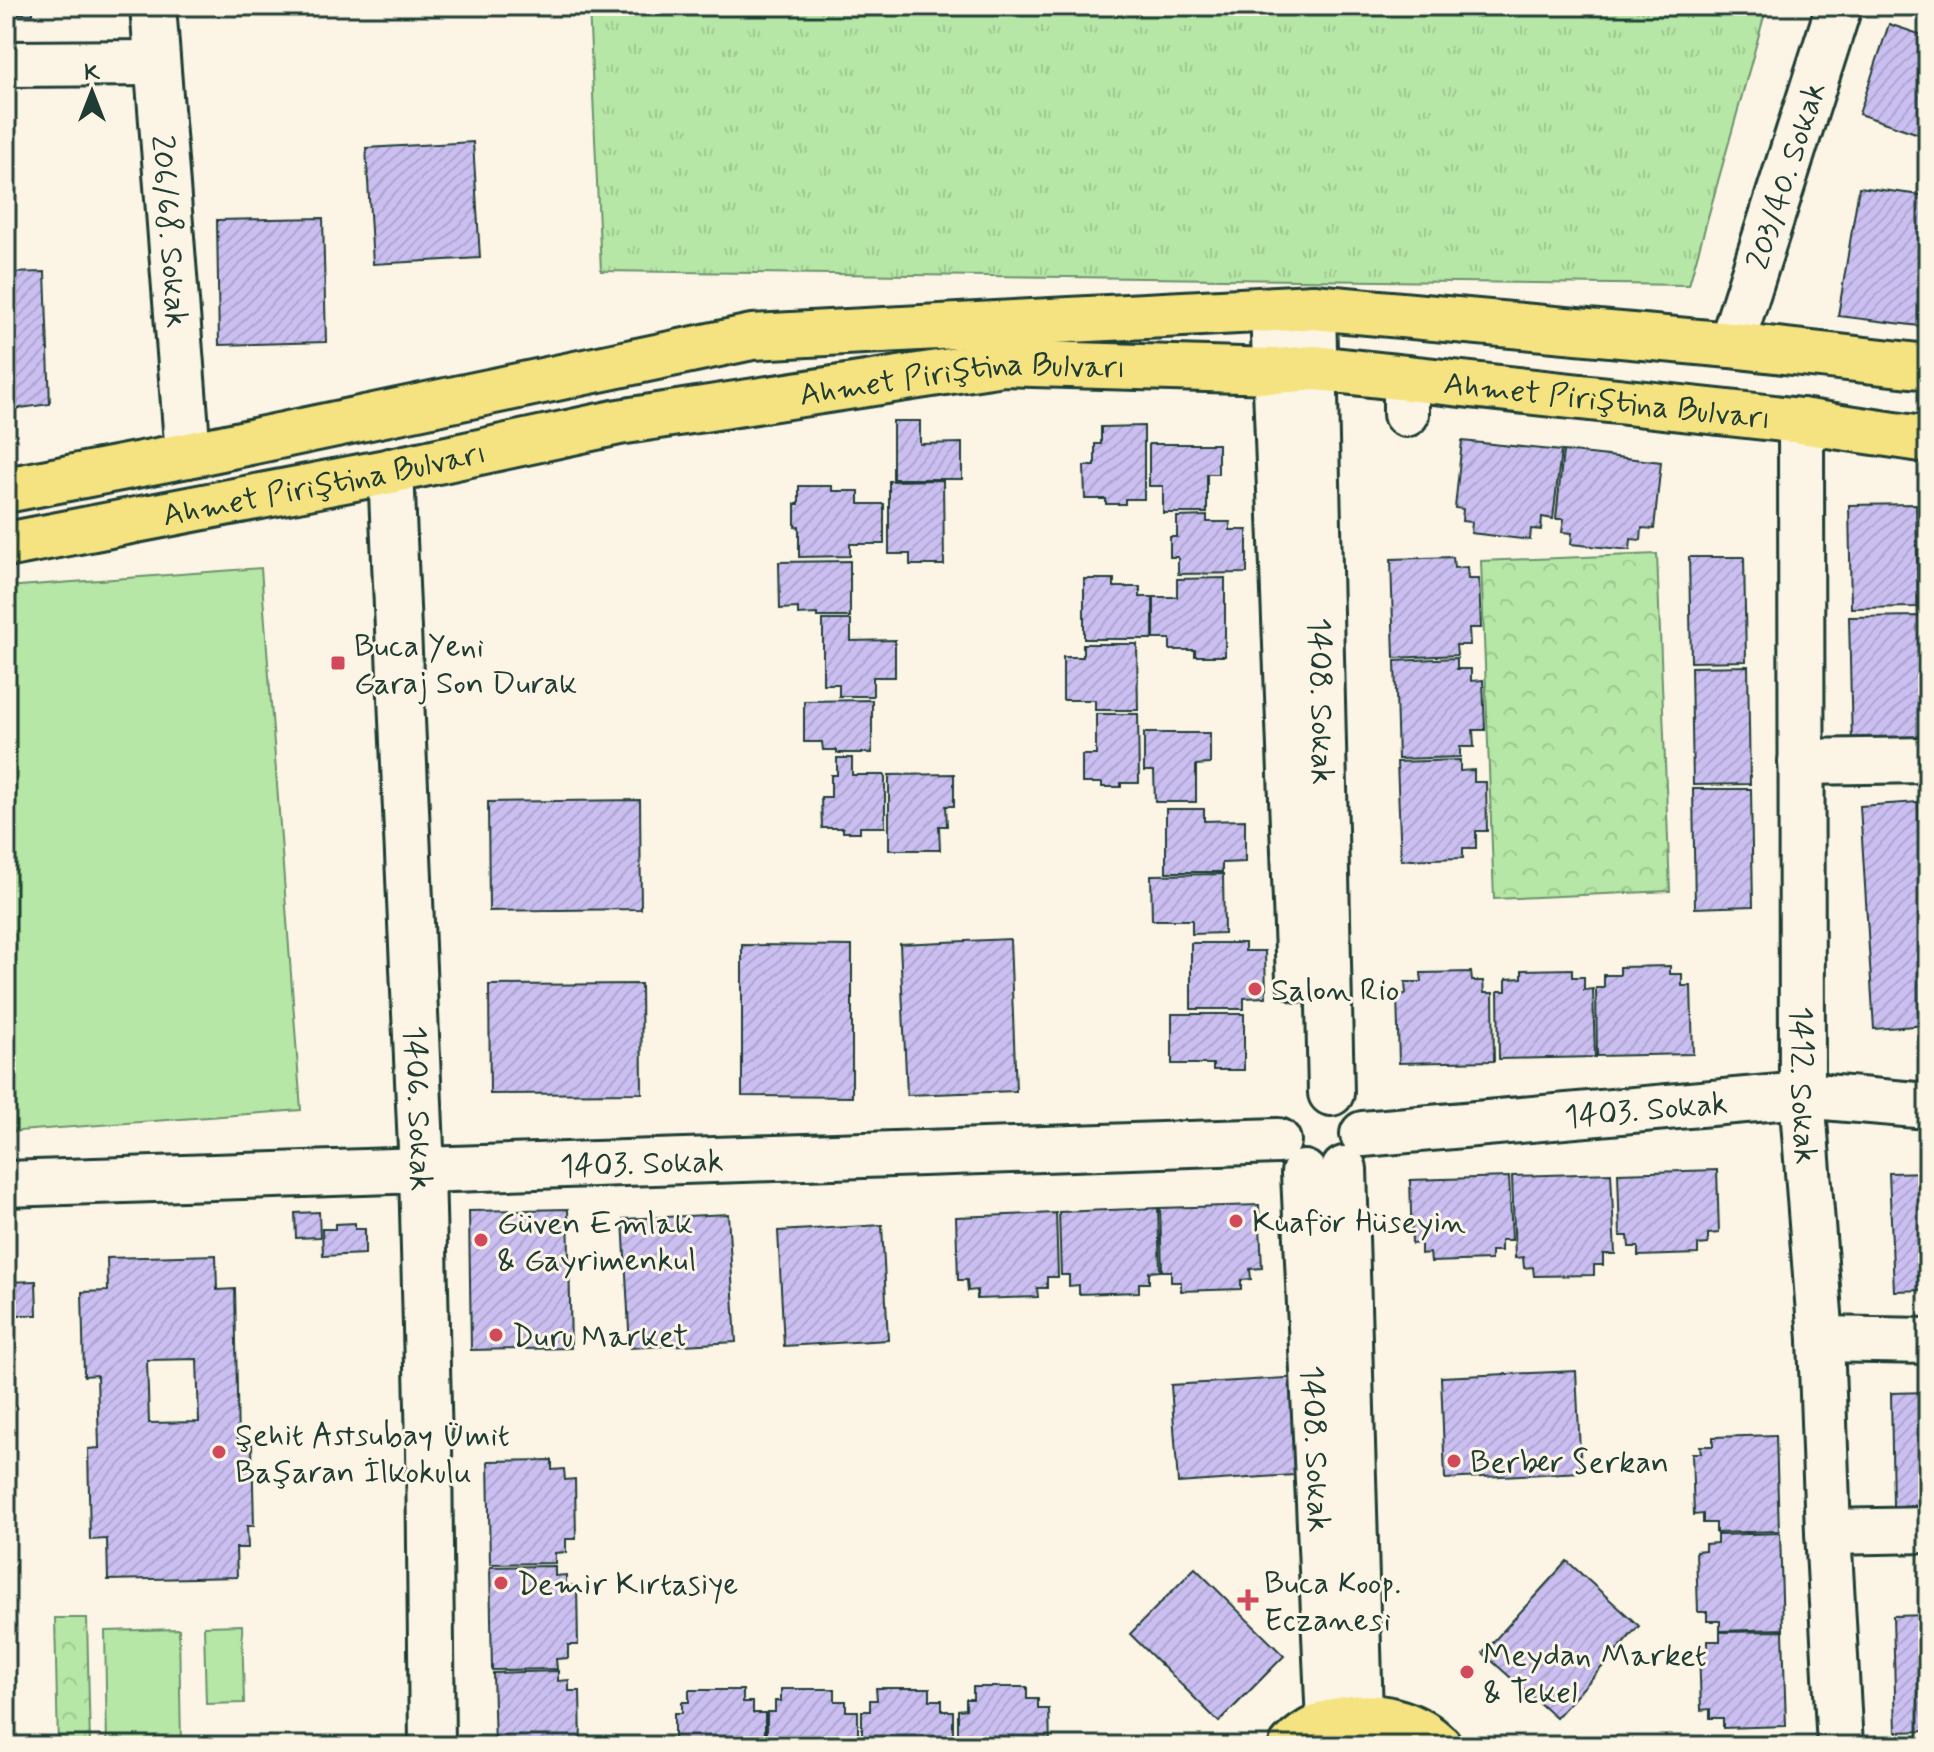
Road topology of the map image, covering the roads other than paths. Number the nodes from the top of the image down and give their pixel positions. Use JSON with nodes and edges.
{"nodes":[{"id":1,"x":153,"y":6,"type":"edge"},
{"id":2,"x":1839,"y":6,"type":"edge"},
{"id":3,"x":156,"y":63,"type":"junction"},
{"id":4,"x":6,"y":64,"type":"edge"},
{"id":5,"x":1293,"y":309,"type":"junction"},
{"id":6,"x":1731,"y":345,"type":"junction"},
{"id":7,"x":1928,"y":367,"type":"edge"},
{"id":8,"x":1295,"y":369,"type":"junction"},
{"id":9,"x":1801,"y":421,"type":"junction"},
{"id":10,"x":1928,"y":440,"type":"edge"},
{"id":11,"x":188,"y":455,"type":"junction"},
{"id":12,"x":391,"y":471,"type":"junction"},
{"id":13,"x":6,"y":490,"type":"edge"},
{"id":14,"x":6,"y":545,"type":"edge"},
{"id":15,"x":1928,"y":760,"type":"edge"},
{"id":16,"x":1801,"y":762,"type":"junction"},
{"id":17,"x":1318,"y":1094,"type":"junction"},
{"id":18,"x":1802,"y":1095,"type":"junction"},
{"id":19,"x":1928,"y":1106,"type":"edge"},
{"id":20,"x":1322,"y":1154,"type":"junction"},
{"id":21,"x":422,"y":1171,"type":"junction"},
{"id":22,"x":6,"y":1184,"type":"edge"},
{"id":23,"x":1821,"y":1339,"type":"junction"},
{"id":24,"x":1928,"y":1341,"type":"edge"},
{"id":25,"x":1928,"y":1530,"type":"edge"},
{"id":26,"x":1828,"y":1532,"type":"junction"},
{"id":27,"x":1344,"y":1720,"type":"junction"},
{"id":28,"x":432,"y":1746,"type":"edge"},
{"id":29,"x":1292,"y":1746,"type":"edge"},
{"id":30,"x":1439,"y":1746,"type":"edge"},
{"id":31,"x":1840,"y":1746,"type":"edge"}],
"edges":[{"from":1,"to":3,"type":"street","name":"206/68. Sokak"},
{"from":2,"to":6,"type":"street","name":"203/40. Sokak"},
{"from":3,"to":4,"type":"street"},
{"from":3,"to":11,"type":"street","name":"206/68. Sokak"},
{"from":5,"to":6,"type":"main road","name":"Ahmet Piriştina Bulvarı"},
{"from":5,"to":8,"type":"street","name":"1408. Sokak"},
{"from":5,"to":11,"type":"main road","name":"Ahmet Piriştina Bulvarı"},
{"from":6,"to":7,"type":"main road","name":"Ahmet Piriştina Bulvarı"},
{"from":8,"to":9,"type":"main road","name":"Ahmet Piriştina Bulvarı"},
{"from":8,"to":12,"type":"main road","name":"Ahmet Piriştina Bulvarı"},
{"from":8,"to":17,"type":"street","name":"1408. Sokak"},
{"from":9,"to":10,"type":"main road","name":"Ahmet Piriştina Bulvarı"},
{"from":9,"to":16,"type":"street","name":"1412. Sokak"},
{"from":11,"to":13,"type":"main road","name":"Ahmet Piriştina Bulvarı"},
{"from":12,"to":14,"type":"main road","name":"Ahmet Piriştina Bulvarı"},
{"from":12,"to":21,"type":"street","name":"1406. Sokak"},
{"from":15,"to":16,"type":"street"},
{"from":16,"to":18,"type":"street","name":"1412. Sokak"},
{"from":17,"to":20,"type":"street"},
{"from":17,"to":20,"type":"street"},
{"from":18,"to":19,"type":"street","name":"1403. Sokak"},
{"from":18,"to":20,"type":"street","name":"1403. Sokak"},
{"from":18,"to":23,"type":"street","name":"1412. Sokak"},
{"from":20,"to":21,"type":"street","name":"1403. Sokak"},
{"from":20,"to":27,"type":"street","name":"1408. Sokak"},
{"from":21,"to":22,"type":"street","name":"1403. Sokak"},
{"from":21,"to":28,"type":"street","name":"1406. Sokak"},
{"from":23,"to":24,"type":"street"},
{"from":23,"to":26,"type":"street","name":"1412. Sokak"},
{"from":25,"to":26,"type":"street"},
{"from":26,"to":31,"type":"street","name":"1412. Sokak"},
{"from":27,"to":29,"type":"main road"},
{"from":27,"to":30,"type":"main road"}]}
